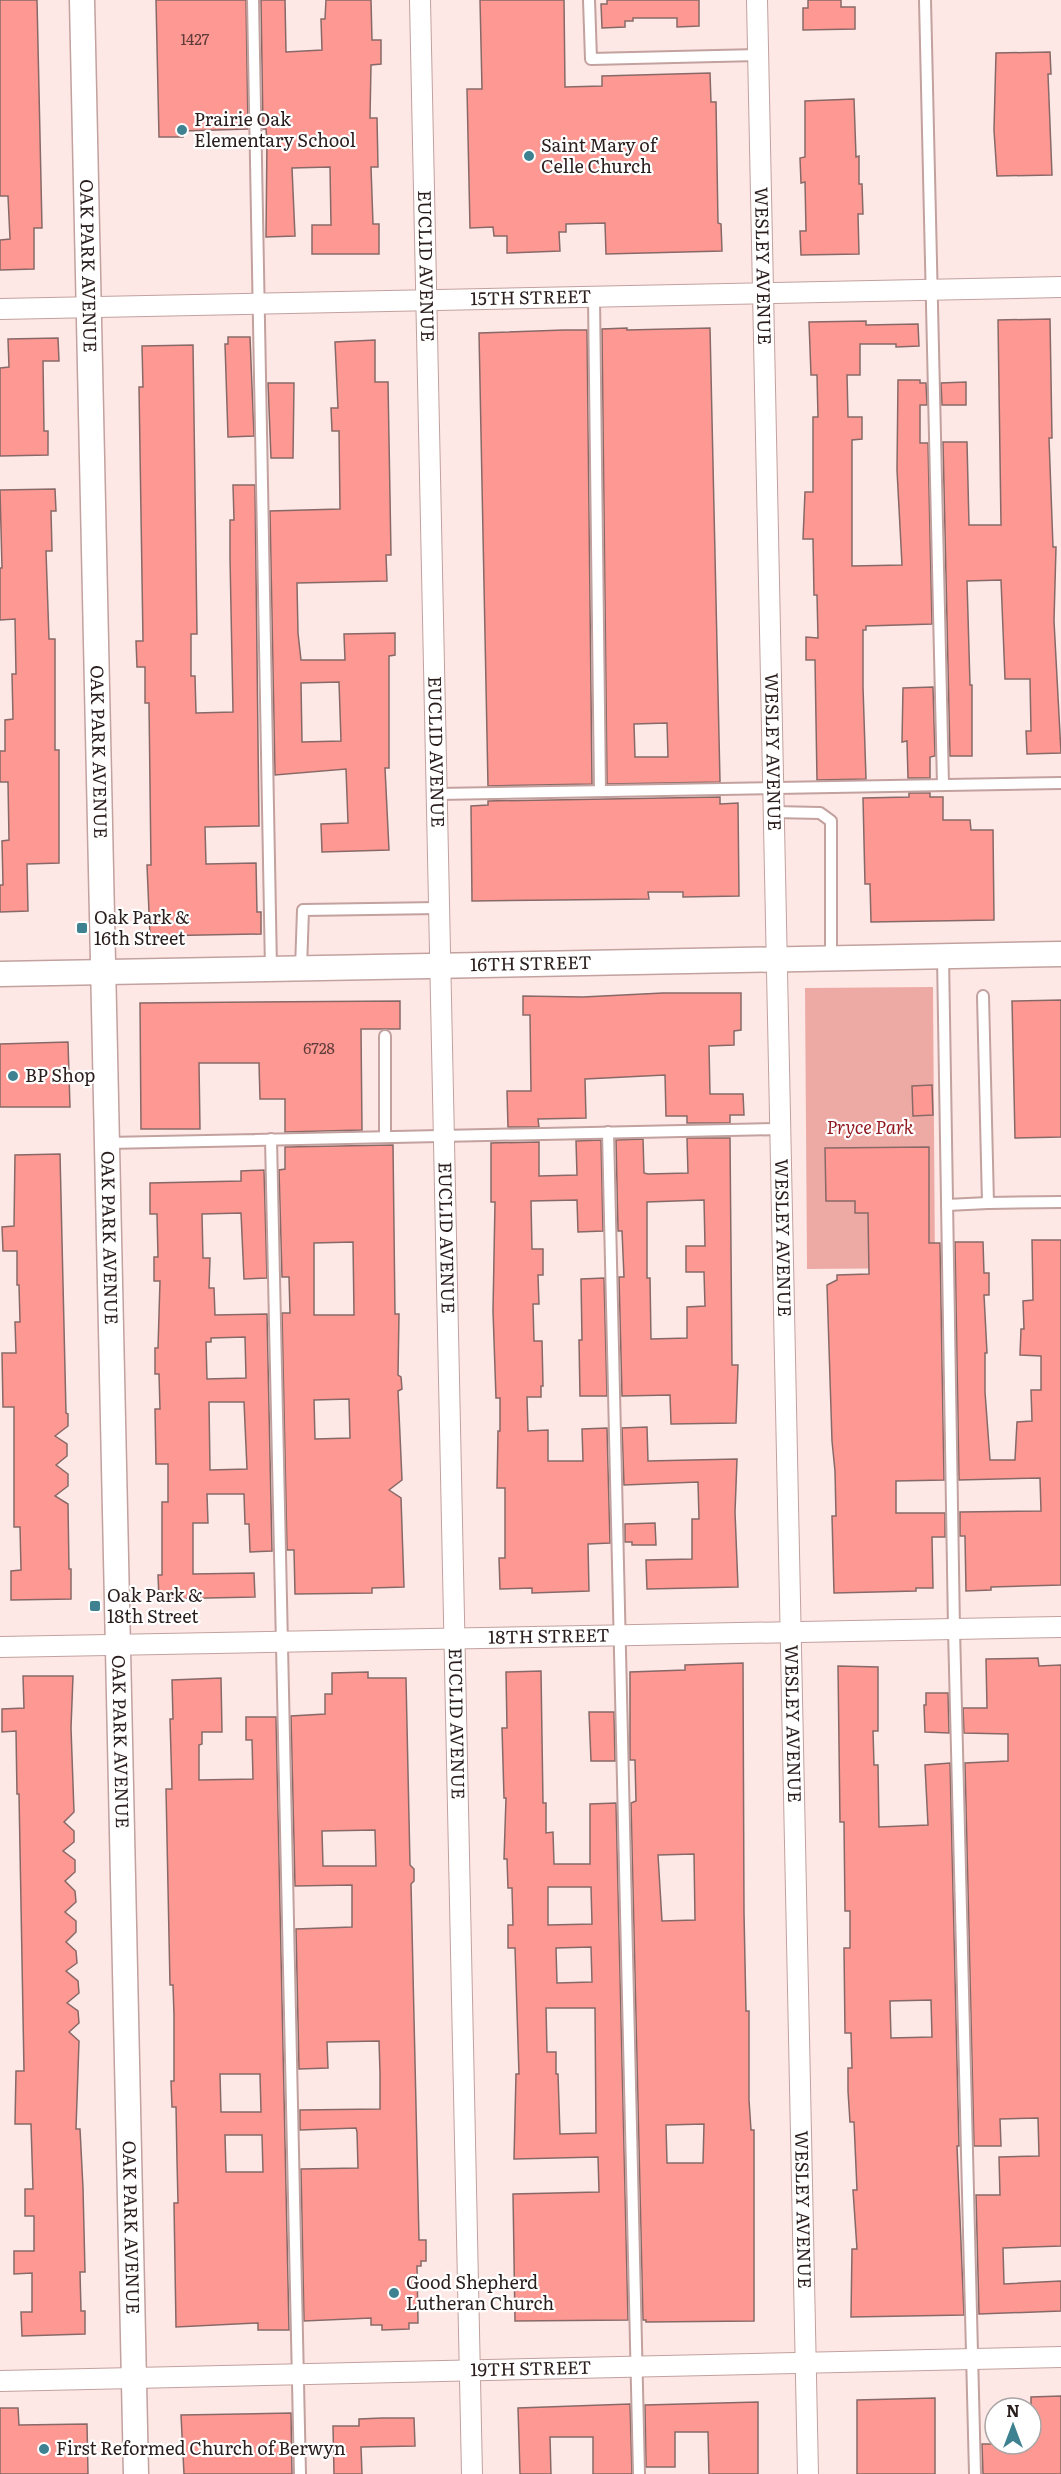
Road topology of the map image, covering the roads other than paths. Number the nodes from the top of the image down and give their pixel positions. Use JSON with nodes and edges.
{"nodes":[{"id":1,"x":82,"y":0,"type":"edge"},
{"id":2,"x":253,"y":0,"type":"edge"},
{"id":3,"x":420,"y":0,"type":"edge"},
{"id":4,"x":590,"y":0,"type":"edge"},
{"id":5,"x":757,"y":0,"type":"edge"},
{"id":6,"x":926,"y":0,"type":"edge"},
{"id":7,"x":759,"y":55,"type":"junction"},
{"id":8,"x":1061,"y":287,"type":"edge"},
{"id":9,"x":932,"y":290,"type":"junction"},
{"id":10,"x":763,"y":293,"type":"junction"},
{"id":11,"x":594,"y":297,"type":"junction"},
{"id":12,"x":426,"y":300,"type":"junction"},
{"id":13,"x":259,"y":303,"type":"junction"},
{"id":14,"x":89,"y":307,"type":"junction"},
{"id":15,"x":0,"y":309,"type":"edge"},
{"id":16,"x":1061,"y":783,"type":"edge"},
{"id":17,"x":943,"y":785,"type":"junction"},
{"id":18,"x":774,"y":788,"type":"junction"},
{"id":19,"x":600,"y":791,"type":"junction"},
{"id":20,"x":438,"y":794,"type":"junction"},
{"id":21,"x":774,"y":812,"type":"junction"},
{"id":22,"x":439,"y":908,"type":"junction"},
{"id":23,"x":1061,"y":954,"type":"edge"},
{"id":24,"x":943,"y":956,"type":"junction"},
{"id":25,"x":831,"y":958,"type":"junction"},
{"id":26,"x":777,"y":959,"type":"junction"},
{"id":27,"x":440,"y":966,"type":"junction"},
{"id":28,"x":301,"y":968,"type":"junction"},
{"id":29,"x":271,"y":969,"type":"junction"},
{"id":30,"x":103,"y":972,"type":"junction"},
{"id":31,"x":0,"y":974,"type":"edge"},
{"id":32,"x":983,"y":996,"type":"dead end"},
{"id":33,"x":385,"y":1036,"type":"dead end"},
{"id":34,"x":780,"y":1129,"type":"junction"},
{"id":35,"x":608,"y":1132,"type":"junction"},
{"id":36,"x":444,"y":1136,"type":"junction"},
{"id":37,"x":385,"y":1137,"type":"junction"},
{"id":38,"x":271,"y":1139,"type":"junction"},
{"id":39,"x":107,"y":1143,"type":"junction"},
{"id":40,"x":1061,"y":1202,"type":"edge"},
{"id":41,"x":988,"y":1203,"type":"junction"},
{"id":42,"x":947,"y":1205,"type":"junction"},
{"id":43,"x":1061,"y":1627,"type":"edge"},
{"id":44,"x":954,"y":1629,"type":"junction"},
{"id":45,"x":791,"y":1632,"type":"junction"},
{"id":46,"x":620,"y":1635,"type":"junction"},
{"id":47,"x":454,"y":1638,"type":"junction"},
{"id":48,"x":282,"y":1641,"type":"junction"},
{"id":49,"x":118,"y":1645,"type":"junction"},
{"id":50,"x":0,"y":1647,"type":"edge"},
{"id":51,"x":1061,"y":2357,"type":"edge"},
{"id":52,"x":972,"y":2361,"type":"junction"},
{"id":53,"x":806,"y":2364,"type":"junction"},
{"id":54,"x":637,"y":2368,"type":"junction"},
{"id":55,"x":470,"y":2371,"type":"junction"},
{"id":56,"x":298,"y":2375,"type":"junction"},
{"id":57,"x":134,"y":2378,"type":"junction"},
{"id":58,"x":0,"y":2381,"type":"edge"},
{"id":59,"x":136,"y":2474,"type":"edge"},
{"id":60,"x":300,"y":2474,"type":"edge"},
{"id":61,"x":472,"y":2474,"type":"edge"},
{"id":62,"x":639,"y":2474,"type":"edge"},
{"id":63,"x":808,"y":2474,"type":"edge"},
{"id":64,"x":975,"y":2474,"type":"edge"}],
"edges":[{"from":1,"to":14,"type":"street","name":"OAK PARK AVENUE"},
{"from":2,"to":13,"type":"lane"},
{"from":3,"to":12,"type":"street","name":"EUCLID AVENUE"},
{"from":4,"to":7,"type":"lane"},
{"from":5,"to":7,"type":"street","name":"WESLEY AVENUE"},
{"from":6,"to":9,"type":"lane"},
{"from":7,"to":10,"type":"street","name":"WESLEY AVENUE"},
{"from":8,"to":9,"type":"street","name":"15TH STREET"},
{"from":9,"to":10,"type":"street","name":"15TH STREET"},
{"from":9,"to":17,"type":"lane"},
{"from":10,"to":11,"type":"street","name":"15TH STREET"},
{"from":10,"to":18,"type":"street","name":"WESLEY AVENUE"},
{"from":11,"to":12,"type":"street","name":"15TH STREET"},
{"from":11,"to":19,"type":"lane"},
{"from":12,"to":13,"type":"street","name":"15TH STREET"},
{"from":12,"to":20,"type":"street","name":"EUCLID AVENUE"},
{"from":13,"to":14,"type":"street","name":"15TH STREET"},
{"from":13,"to":29,"type":"lane"},
{"from":14,"to":15,"type":"street","name":"15TH STREET"},
{"from":14,"to":30,"type":"street","name":"OAK PARK AVENUE"},
{"from":16,"to":17,"type":"lane"},
{"from":17,"to":18,"type":"lane"},
{"from":18,"to":19,"type":"lane"},
{"from":18,"to":21,"type":"street","name":"WESLEY AVENUE"},
{"from":19,"to":20,"type":"lane"},
{"from":20,"to":22,"type":"street","name":"EUCLID AVENUE"},
{"from":21,"to":25,"type":"lane"},
{"from":21,"to":26,"type":"street","name":"WESLEY AVENUE"},
{"from":22,"to":27,"type":"street","name":"EUCLID AVENUE"},
{"from":22,"to":28,"type":"lane"},
{"from":23,"to":24,"type":"street","name":"16TH STREET"},
{"from":24,"to":25,"type":"street","name":"16TH STREET"},
{"from":24,"to":42,"type":"lane"},
{"from":25,"to":26,"type":"street","name":"16TH STREET"},
{"from":26,"to":27,"type":"street","name":"16TH STREET"},
{"from":26,"to":34,"type":"street","name":"WESLEY AVENUE"},
{"from":27,"to":28,"type":"street","name":"16TH STREET"},
{"from":27,"to":36,"type":"street","name":"EUCLID AVENUE"},
{"from":28,"to":29,"type":"street","name":"16TH STREET"},
{"from":29,"to":30,"type":"street","name":"16TH STREET"},
{"from":30,"to":31,"type":"street","name":"16TH STREET"},
{"from":30,"to":39,"type":"street","name":"OAK PARK AVENUE"},
{"from":32,"to":41,"type":"lane"},
{"from":33,"to":37,"type":"lane"},
{"from":34,"to":35,"type":"lane"},
{"from":34,"to":45,"type":"street","name":"WESLEY AVENUE"},
{"from":35,"to":36,"type":"lane"},
{"from":35,"to":46,"type":"lane"},
{"from":36,"to":37,"type":"lane"},
{"from":36,"to":47,"type":"street","name":"EUCLID AVENUE"},
{"from":37,"to":38,"type":"lane"},
{"from":38,"to":39,"type":"lane"},
{"from":38,"to":48,"type":"lane"},
{"from":39,"to":49,"type":"street","name":"OAK PARK AVENUE"},
{"from":40,"to":41,"type":"lane"},
{"from":41,"to":42,"type":"lane"},
{"from":42,"to":44,"type":"lane"},
{"from":43,"to":44,"type":"street","name":"18TH STREET"},
{"from":44,"to":45,"type":"street","name":"18TH STREET"},
{"from":44,"to":52,"type":"lane"},
{"from":45,"to":46,"type":"street","name":"18TH STREET"},
{"from":45,"to":53,"type":"street","name":"WESLEY AVENUE"},
{"from":46,"to":47,"type":"street","name":"18TH STREET"},
{"from":46,"to":54,"type":"lane"},
{"from":47,"to":48,"type":"street","name":"18TH STREET"},
{"from":47,"to":55,"type":"street","name":"EUCLID AVENUE"},
{"from":48,"to":49,"type":"street","name":"18TH STREET"},
{"from":48,"to":56,"type":"lane"},
{"from":49,"to":50,"type":"street","name":"18TH STREET"},
{"from":49,"to":57,"type":"street","name":"OAK PARK AVENUE"},
{"from":51,"to":52,"type":"street","name":"19TH STREET"},
{"from":52,"to":53,"type":"street","name":"19TH STREET"},
{"from":52,"to":64,"type":"lane"},
{"from":53,"to":54,"type":"street","name":"19TH STREET"},
{"from":53,"to":63,"type":"street","name":"WESLEY AVENUE"},
{"from":54,"to":55,"type":"street","name":"19TH STREET"},
{"from":54,"to":62,"type":"lane"},
{"from":55,"to":56,"type":"street","name":"19TH STREET"},
{"from":55,"to":61,"type":"street","name":"EUCLID AVENUE"},
{"from":56,"to":57,"type":"street","name":"19TH STREET"},
{"from":56,"to":60,"type":"lane"},
{"from":57,"to":58,"type":"street","name":"19TH STREET"},
{"from":57,"to":59,"type":"street","name":"OAK PARK AVENUE"}]}
